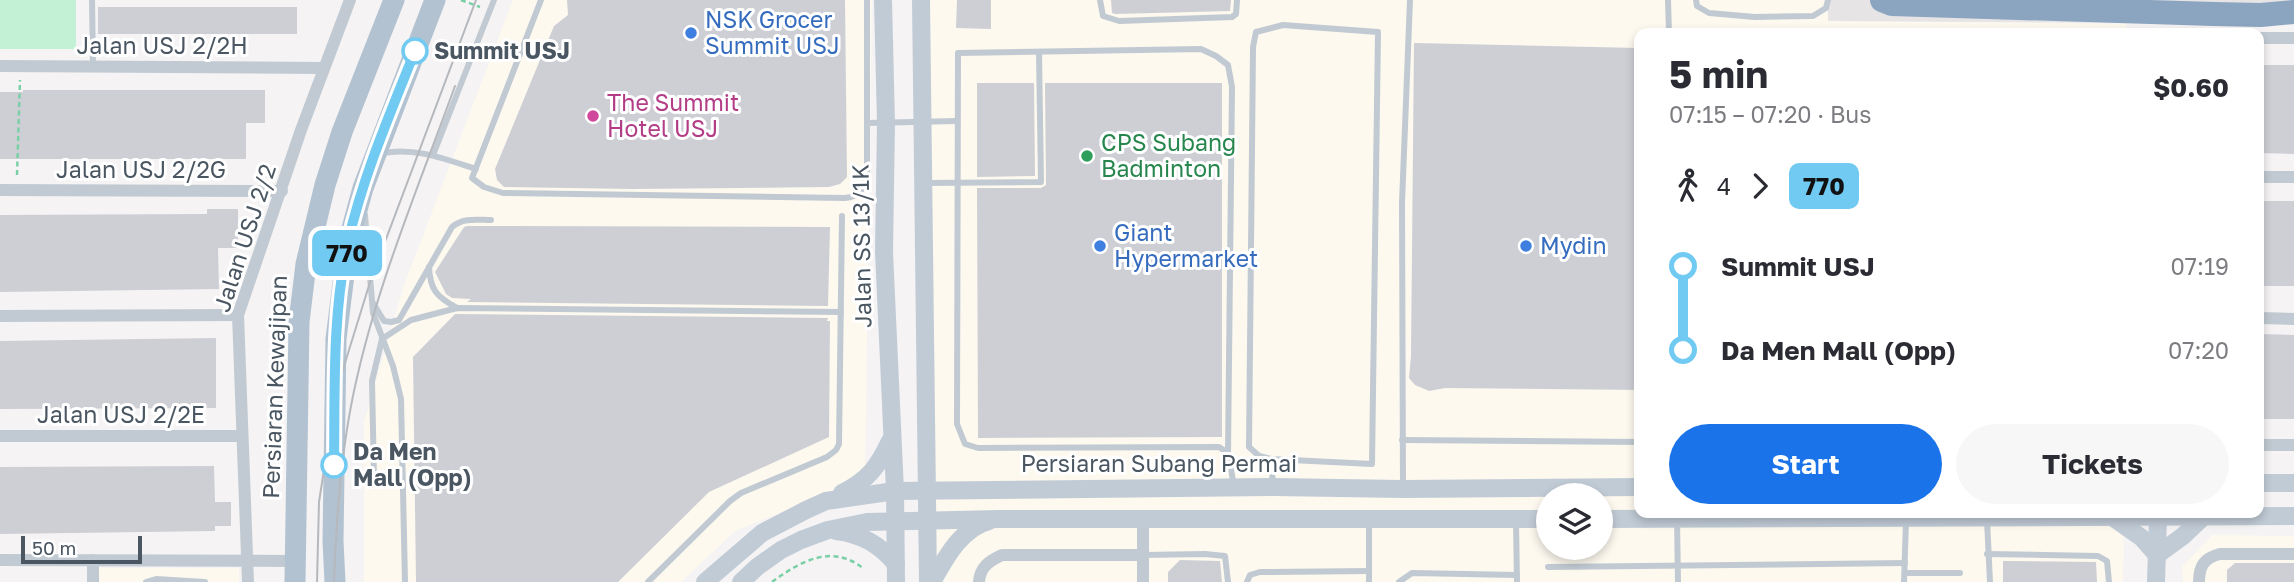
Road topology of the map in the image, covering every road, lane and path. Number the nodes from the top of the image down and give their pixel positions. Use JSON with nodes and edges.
{"nodes":[{"id":1,"x":92,"y":0,"type":"edge"},
{"id":2,"x":350,"y":0,"type":"edge"},
{"id":3,"x":394,"y":0,"type":"edge"},
{"id":4,"x":435,"y":0,"type":"edge"},
{"id":5,"x":461,"y":0,"type":"edge"},
{"id":6,"x":494,"y":0,"type":"edge"},
{"id":7,"x":541,"y":0,"type":"edge"},
{"id":8,"x":867,"y":0,"type":"edge"},
{"id":9,"x":883,"y":0,"type":"edge"},
{"id":10,"x":921,"y":0,"type":"edge"},
{"id":11,"x":1100,"y":0,"type":"edge"},
{"id":12,"x":1237,"y":0,"type":"edge"},
{"id":13,"x":1410,"y":0,"type":"edge"},
{"id":14,"x":1668,"y":0,"type":"edge"},
{"id":15,"x":1696,"y":0,"type":"edge"},
{"id":16,"x":1828,"y":0,"type":"edge"},
{"id":17,"x":1882,"y":0,"type":"edge"},
{"id":18,"x":490,"y":11,"type":"junction"},
{"id":19,"x":2294,"y":12,"type":"edge"},
{"id":20,"x":1669,"y":28,"type":"edge"},
{"id":21,"x":2264,"y":38,"type":"edge"},
{"id":22,"x":2294,"y":38,"type":"edge"},
{"id":23,"x":1040,"y":52,"type":"junction"},
{"id":24,"x":0,"y":66,"type":"edge"},
{"id":25,"x":20,"y":66,"type":"junction"},
{"id":26,"x":93,"y":66,"type":"junction"},
{"id":27,"x":323,"y":68,"type":"junction"},
{"id":28,"x":923,"y":121,"type":"junction"},
{"id":29,"x":957,"y":121,"type":"junction"},
{"id":30,"x":876,"y":123,"type":"junction"},
{"id":31,"x":376,"y":154,"type":"junction"},
{"id":32,"x":433,"y":155,"type":"junction"},
{"id":33,"x":476,"y":169,"type":"junction"},
{"id":34,"x":2264,"y":177,"type":"edge"},
{"id":35,"x":2294,"y":177,"type":"edge"},
{"id":36,"x":923,"y":183,"type":"junction"},
{"id":37,"x":957,"y":183,"type":"junction"},
{"id":38,"x":363,"y":188,"type":"junction"},
{"id":39,"x":0,"y":190,"type":"edge"},
{"id":40,"x":16,"y":190,"type":"junction"},
{"id":41,"x":282,"y":191,"type":"junction"},
{"id":42,"x":842,"y":216,"type":"dead end"},
{"id":43,"x":491,"y":220,"type":"dead end"},
{"id":44,"x":429,"y":267,"type":"junction"},
{"id":45,"x":371,"y":298,"type":"junction"},
{"id":46,"x":457,"y":308,"type":"junction"},
{"id":47,"x":841,"y":312,"type":"junction"},
{"id":48,"x":0,"y":316,"type":"edge"},
{"id":49,"x":238,"y":316,"type":"junction"},
{"id":50,"x":2264,"y":318,"type":"edge"},
{"id":51,"x":2294,"y":319,"type":"edge"},
{"id":52,"x":382,"y":339,"type":"junction"},
{"id":53,"x":0,"y":436,"type":"edge"},
{"id":54,"x":241,"y":436,"type":"junction"},
{"id":55,"x":891,"y":438,"type":"junction"},
{"id":56,"x":1402,"y":440,"type":"junction"},
{"id":57,"x":1634,"y":442,"type":"edge"},
{"id":58,"x":2264,"y":445,"type":"edge"},
{"id":59,"x":2294,"y":445,"type":"edge"},
{"id":60,"x":1228,"y":453,"type":"junction"},
{"id":61,"x":1271,"y":459,"type":"junction"},
{"id":62,"x":374,"y":479,"type":"dead end"},
{"id":63,"x":2294,"y":482,"type":"edge"},
{"id":64,"x":2264,"y":483,"type":"edge"},
{"id":65,"x":1235,"y":487,"type":"junction"},
{"id":66,"x":1273,"y":487,"type":"junction"},
{"id":67,"x":1634,"y":487,"type":"edge"},
{"id":68,"x":1403,"y":489,"type":"junction"},
{"id":69,"x":895,"y":491,"type":"junction"},
{"id":70,"x":927,"y":491,"type":"junction"},
{"id":71,"x":826,"y":501,"type":"junction"},
{"id":72,"x":2264,"y":516,"type":"edge"},
{"id":73,"x":2294,"y":516,"type":"edge"},
{"id":74,"x":1143,"y":518,"type":"junction"},
{"id":75,"x":1677,"y":518,"type":"junction"},
{"id":76,"x":1906,"y":518,"type":"junction"},
{"id":77,"x":1987,"y":518,"type":"joint"},
{"id":78,"x":2113,"y":518,"type":"edge"},
{"id":79,"x":2157,"y":518,"type":"edge"},
{"id":80,"x":2202,"y":518,"type":"edge"},
{"id":81,"x":999,"y":519,"type":"junction"},
{"id":82,"x":1368,"y":519,"type":"junction"},
{"id":83,"x":1536,"y":519,"type":"edge"},
{"id":84,"x":1613,"y":519,"type":"edge"},
{"id":85,"x":895,"y":520,"type":"junction"},
{"id":86,"x":928,"y":520,"type":"junction"},
{"id":87,"x":1516,"y":520,"type":"junction"},
{"id":88,"x":828,"y":530,"type":"junction"},
{"id":89,"x":1987,"y":554,"type":"junction"},
{"id":90,"x":2294,"y":554,"type":"edge"},
{"id":91,"x":1143,"y":555,"type":"junction"},
{"id":92,"x":2157,"y":555,"type":"junction"},
{"id":93,"x":0,"y":560,"type":"edge"},
{"id":94,"x":93,"y":560,"type":"junction"},
{"id":95,"x":247,"y":561,"type":"junction"},
{"id":96,"x":1905,"y":563,"type":"junction"},
{"id":97,"x":1678,"y":565,"type":"junction"},
{"id":98,"x":1548,"y":567,"type":"dead end"},
{"id":99,"x":864,"y":569,"type":"dead end"},
{"id":100,"x":1369,"y":571,"type":"junction"},
{"id":101,"x":295,"y":572,"type":"edge"},
{"id":102,"x":895,"y":573,"type":"edge"},
{"id":103,"x":1905,"y":573,"type":"junction"},
{"id":104,"x":1960,"y":573,"type":"dead end"},
{"id":105,"x":1517,"y":578,"type":"edge"},
{"id":106,"x":93,"y":582,"type":"edge"},
{"id":107,"x":145,"y":582,"type":"edge"},
{"id":108,"x":205,"y":582,"type":"edge"},
{"id":109,"x":247,"y":582,"type":"edge"},
{"id":110,"x":335,"y":582,"type":"edge"},
{"id":111,"x":405,"y":582,"type":"edge"},
{"id":112,"x":648,"y":582,"type":"edge"},
{"id":113,"x":705,"y":582,"type":"edge"},
{"id":114,"x":741,"y":582,"type":"edge"},
{"id":115,"x":772,"y":582,"type":"edge"},
{"id":116,"x":930,"y":582,"type":"edge"},
{"id":117,"x":979,"y":582,"type":"edge"},
{"id":118,"x":1143,"y":582,"type":"edge"},
{"id":119,"x":1228,"y":582,"type":"edge"},
{"id":120,"x":1247,"y":582,"type":"edge"},
{"id":121,"x":1369,"y":582,"type":"edge"},
{"id":122,"x":1399,"y":582,"type":"edge"},
{"id":123,"x":1678,"y":582,"type":"edge"},
{"id":124,"x":1905,"y":582,"type":"edge"},
{"id":125,"x":1990,"y":582,"type":"edge"},
{"id":126,"x":2109,"y":582,"type":"edge"},
{"id":127,"x":2156,"y":582,"type":"edge"},
{"id":128,"x":2199,"y":582,"type":"edge"}],
"edges":[{"from":1,"to":26,"type":"lane"},
{"from":2,"to":27,"type":"street","name":"Jalan USJ 2/2"},
{"from":3,"to":101,"type":"main road","name":"Persiaran Kewajipan"},
{"from":4,"to":31,"type":"main road"},
{"from":5,"to":18,"type":"path"},
{"from":6,"to":18,"type":"lane"},
{"from":7,"to":33,"type":"lane"},
{"from":8,"to":30,"type":"lane"},
{"from":9,"to":30,"type":"main road","name":"Jalan SS 13/1K"},
{"from":10,"to":28,"type":"main road"},
{"from":11,"to":12,"type":"lane"},
{"from":13,"to":56,"type":"lane"},
{"from":14,"to":20,"type":"lane"},
{"from":15,"to":16,"type":"lane"},
{"from":17,"to":19,"type":"highway"},
{"from":18,"to":32,"type":"lane"},
{"from":21,"to":22,"type":"street"},
{"from":23,"to":29,"type":"lane"},
{"from":23,"to":37,"type":"lane"},
{"from":23,"to":60,"type":"lane"},
{"from":24,"to":25,"type":"street","name":"Jalan USJ 2/2H"},
{"from":25,"to":26,"type":"street","name":"Jalan USJ 2/2H"},
{"from":25,"to":40,"type":"path"},
{"from":26,"to":27,"type":"street","name":"Jalan USJ 2/2H"},
{"from":27,"to":41,"type":"street","name":"Jalan USJ 2/2"},
{"from":28,"to":29,"type":"lane"},
{"from":28,"to":30,"type":"lane"},
{"from":28,"to":36,"type":"main road"},
{"from":29,"to":37,"type":"lane"},
{"from":30,"to":33,"type":"lane"},
{"from":30,"to":55,"type":"main road","name":"Jalan SS 13/1K"},
{"from":31,"to":32,"type":"lane"},
{"from":31,"to":38,"type":"main road"},
{"from":32,"to":33,"type":"lane"},
{"from":34,"to":35,"type":"street"},
{"from":36,"to":37,"type":"lane"},
{"from":36,"to":70,"type":"main road"},
{"from":37,"to":60,"type":"lane"},
{"from":38,"to":45,"type":"lane"},
{"from":38,"to":110,"type":"main road"},
{"from":39,"to":40,"type":"street","name":"Jalan USJ 2/2G"},
{"from":40,"to":41,"type":"street","name":"Jalan USJ 2/2G"},
{"from":41,"to":49,"type":"street","name":"Jalan USJ 2/2"},
{"from":42,"to":47,"type":"lane"},
{"from":43,"to":44,"type":"lane"},
{"from":44,"to":45,"type":"lane"},
{"from":44,"to":46,"type":"lane"},
{"from":45,"to":52,"type":"lane"},
{"from":46,"to":47,"type":"lane"},
{"from":46,"to":52,"type":"lane"},
{"from":47,"to":112,"type":"lane"},
{"from":48,"to":49,"type":"street"},
{"from":49,"to":54,"type":"street","name":"Jalan USJ 2/2"},
{"from":50,"to":51,"type":"street"},
{"from":52,"to":62,"type":"lane"},
{"from":52,"to":111,"type":"lane"},
{"from":53,"to":54,"type":"street","name":"Jalan USJ 2/2E"},
{"from":54,"to":95,"type":"street","name":"Jalan USJ 2/2"},
{"from":55,"to":69,"type":"main road","name":"Jalan SS 13/1K"},
{"from":55,"to":71,"type":"main road"},
{"from":56,"to":57,"type":"lane"},
{"from":56,"to":68,"type":"lane"},
{"from":58,"to":59,"type":"street"},
{"from":60,"to":65,"type":"lane"},
{"from":61,"to":61,"type":"lane"},
{"from":61,"to":66,"type":"lane"},
{"from":63,"to":64,"type":"main road"},
{"from":65,"to":66,"type":"main road","name":"Persiaran Subang Permai"},
{"from":65,"to":70,"type":"main road","name":"Persiaran Subang Permai"},
{"from":66,"to":68,"type":"main road","name":"Persiaran Subang Permai"},
{"from":67,"to":68,"type":"main road","name":"Persiaran Subang Permai"},
{"from":69,"to":70,"type":"main road","name":"Persiaran Subang Permai"},
{"from":69,"to":71,"type":"main road","name":"Persiaran Subang Permai"},
{"from":69,"to":85,"type":"main road","name":"Jalan SS 13/1K"},
{"from":70,"to":86,"type":"main road"},
{"from":71,"to":113,"type":"main road","name":"Persiaran Subang Permai"},
{"from":72,"to":73,"type":"main road"},
{"from":74,"to":81,"type":"main road"},
{"from":74,"to":82,"type":"main road"},
{"from":74,"to":91,"type":"street"},
{"from":75,"to":76,"type":"main road"},
{"from":75,"to":84,"type":"main road"},
{"from":75,"to":97,"type":"lane"},
{"from":76,"to":77,"type":"main road"},
{"from":76,"to":96,"type":"lane"},
{"from":77,"to":89,"type":"lane"},
{"from":78,"to":92,"type":"main road"},
{"from":79,"to":92,"type":"main road"},
{"from":80,"to":92,"type":"main road"},
{"from":81,"to":86,"type":"main road"},
{"from":81,"to":116,"type":"main road"},
{"from":82,"to":87,"type":"main road"},
{"from":82,"to":100,"type":"lane"},
{"from":83,"to":87,"type":"main road"},
{"from":85,"to":86,"type":"main road"},
{"from":85,"to":88,"type":"main road"},
{"from":85,"to":102,"type":"main road","name":"Jalan SS 13/1K"},
{"from":86,"to":116,"type":"main road"},
{"from":87,"to":105,"type":"lane"},
{"from":88,"to":102,"type":"main road"},
{"from":88,"to":114,"type":"main road"},
{"from":89,"to":125,"type":"lane"},
{"from":89,"to":126,"type":"lane"},
{"from":90,"to":128,"type":"street"},
{"from":91,"to":117,"type":"street"},
{"from":91,"to":118,"type":"street"},
{"from":91,"to":119,"type":"lane"},
{"from":92,"to":127,"type":"main road"},
{"from":93,"to":94,"type":"street"},
{"from":94,"to":95,"type":"street"},
{"from":94,"to":106,"type":"street"},
{"from":95,"to":101,"type":"street"},
{"from":95,"to":109,"type":"street","name":"Jalan USJ 2/2"},
{"from":96,"to":97,"type":"lane"},
{"from":96,"to":103,"type":"lane"},
{"from":97,"to":98,"type":"lane"},
{"from":97,"to":123,"type":"lane"},
{"from":99,"to":115,"type":"path"},
{"from":100,"to":120,"type":"lane"},
{"from":100,"to":121,"type":"lane"},
{"from":103,"to":104,"type":"lane"},
{"from":103,"to":124,"type":"lane"},
{"from":105,"to":122,"type":"lane"},
{"from":107,"to":108,"type":"lane"}]}
